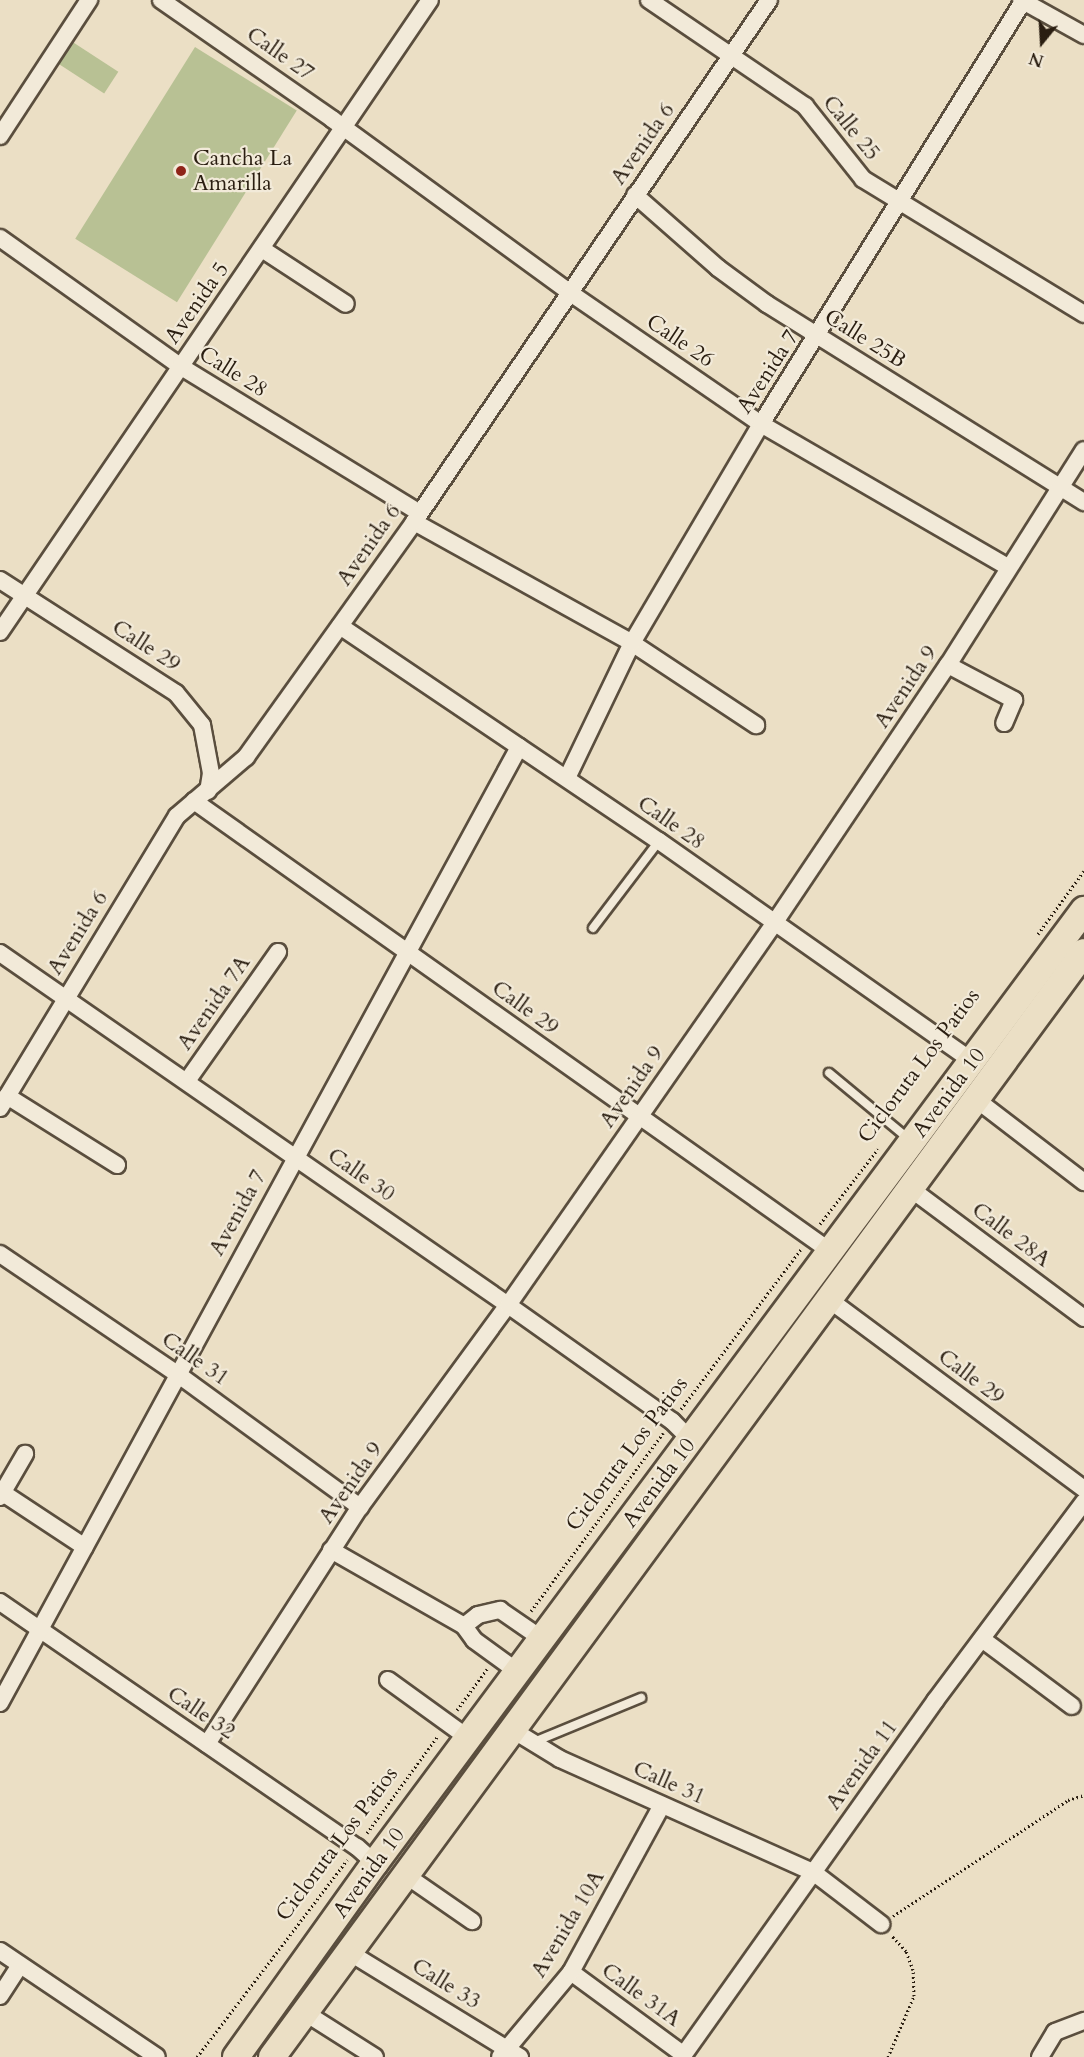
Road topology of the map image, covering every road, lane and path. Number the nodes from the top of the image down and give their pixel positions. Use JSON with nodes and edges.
{"nodes":[{"id":1,"x":90,"y":0,"type":"edge"},
{"id":2,"x":161,"y":0,"type":"edge"},
{"id":3,"x":430,"y":0,"type":"edge"},
{"id":4,"x":649,"y":0,"type":"edge"},
{"id":5,"x":769,"y":0,"type":"edge"},
{"id":6,"x":1023,"y":0,"type":"edge"},
{"id":7,"x":1084,"y":35,"type":"edge"},
{"id":8,"x":730,"y":56,"type":"junction"},
{"id":9,"x":342,"y":126,"type":"junction"},
{"id":10,"x":0,"y":136,"type":"edge"},
{"id":11,"x":635,"y":195,"type":"junction"},
{"id":12,"x":898,"y":201,"type":"junction"},
{"id":13,"x":0,"y":238,"type":"edge"},
{"id":14,"x":262,"y":249,"type":"junction"},
{"id":15,"x":568,"y":292,"type":"junction"},
{"id":16,"x":346,"y":304,"type":"dead end"},
{"id":17,"x":1084,"y":314,"type":"edge"},
{"id":18,"x":818,"y":336,"type":"junction"},
{"id":19,"x":180,"y":366,"type":"junction"},
{"id":20,"x":761,"y":424,"type":"junction"},
{"id":21,"x":1084,"y":450,"type":"edge"},
{"id":22,"x":1059,"y":486,"type":"junction"},
{"id":23,"x":1084,"y":502,"type":"edge"},
{"id":24,"x":417,"y":517,"type":"junction"},
{"id":25,"x":1008,"y":567,"type":"junction"},
{"id":26,"x":0,"y":580,"type":"edge"},
{"id":27,"x":24,"y":595,"type":"junction"},
{"id":28,"x":340,"y":626,"type":"junction"},
{"id":29,"x":0,"y":632,"type":"edge"},
{"id":30,"x":632,"y":643,"type":"junction"},
{"id":31,"x":948,"y":665,"type":"junction"},
{"id":32,"x":1004,"y":723,"type":"dead end"},
{"id":33,"x":756,"y":725,"type":"dead end"},
{"id":34,"x":519,"y":747,"type":"junction"},
{"id":35,"x":567,"y":778,"type":"junction"},
{"id":36,"x":208,"y":791,"type":"junction"},
{"id":37,"x":194,"y":801,"type":"junction"},
{"id":38,"x":659,"y":841,"type":"junction"},
{"id":39,"x":1084,"y":871,"type":"edge"},
{"id":40,"x":1084,"y":910,"type":"edge"},
{"id":41,"x":773,"y":925,"type":"junction"},
{"id":42,"x":592,"y":928,"type":"dead end"},
{"id":43,"x":1036,"y":937,"type":"dead end"},
{"id":44,"x":278,"y":952,"type":"dead end"},
{"id":45,"x":409,"y":952,"type":"junction"},
{"id":46,"x":1084,"y":952,"type":"edge"},
{"id":47,"x":0,"y":953,"type":"edge"},
{"id":48,"x":64,"y":999,"type":"junction"},
{"id":49,"x":973,"y":1062,"type":"junction"},
{"id":50,"x":829,"y":1073,"type":"dead end"},
{"id":51,"x":187,"y":1081,"type":"junction"},
{"id":52,"x":977,"y":1100,"type":"junction"},
{"id":53,"x":3,"y":1102,"type":"edge"},
{"id":54,"x":638,"y":1117,"type":"junction"},
{"id":55,"x":903,"y":1135,"type":"junction"},
{"id":56,"x":294,"y":1156,"type":"junction"},
{"id":57,"x":117,"y":1165,"type":"dead end"},
{"id":58,"x":1084,"y":1182,"type":"edge"},
{"id":59,"x":912,"y":1189,"type":"junction"},
{"id":60,"x":820,"y":1244,"type":"junction"},
{"id":61,"x":0,"y":1254,"type":"edge"},
{"id":62,"x":831,"y":1301,"type":"junction"},
{"id":63,"x":508,"y":1305,"type":"junction"},
{"id":64,"x":1084,"y":1318,"type":"edge"},
{"id":65,"x":176,"y":1372,"type":"junction"},
{"id":66,"x":672,"y":1421,"type":"junction"},
{"id":67,"x":691,"y":1440,"type":"junction"},
{"id":68,"x":25,"y":1454,"type":"dead end"},
{"id":69,"x":1,"y":1495,"type":"edge"},
{"id":70,"x":1084,"y":1500,"type":"edge"},
{"id":71,"x":360,"y":1507,"type":"junction"},
{"id":72,"x":85,"y":1547,"type":"junction"},
{"id":73,"x":332,"y":1550,"type":"junction"},
{"id":74,"x":0,"y":1602,"type":"edge"},
{"id":75,"x":464,"y":1626,"type":"junction"},
{"id":76,"x":42,"y":1631,"type":"junction"},
{"id":77,"x":532,"y":1631,"type":"junction"},
{"id":78,"x":982,"y":1639,"type":"junction"},
{"id":79,"x":495,"y":1657,"type":"junction"},
{"id":80,"x":518,"y":1672,"type":"junction"},
{"id":81,"x":388,"y":1680,"type":"dead end"},
{"id":82,"x":641,"y":1698,"type":"dead end"},
{"id":83,"x":0,"y":1703,"type":"edge"},
{"id":84,"x":1072,"y":1706,"type":"dead end"},
{"id":85,"x":447,"y":1723,"type":"junction"},
{"id":86,"x":511,"y":1729,"type":"junction"},
{"id":87,"x":468,"y":1738,"type":"junction"},
{"id":88,"x":534,"y":1742,"type":"junction"},
{"id":89,"x":207,"y":1744,"type":"junction"},
{"id":90,"x":1084,"y":1795,"type":"edge"},
{"id":91,"x":662,"y":1805,"type":"junction"},
{"id":92,"x":366,"y":1855,"type":"junction"},
{"id":93,"x":813,"y":1872,"type":"junction"},
{"id":94,"x":404,"y":1874,"type":"junction"},
{"id":95,"x":472,"y":1921,"type":"dead end"},
{"id":96,"x":881,"y":1924,"type":"junction"},
{"id":97,"x":0,"y":1951,"type":"edge"},
{"id":98,"x":347,"y":1951,"type":"junction"},
{"id":99,"x":20,"y":1965,"type":"junction"},
{"id":100,"x":571,"y":1972,"type":"junction"},
{"id":101,"x":0,"y":1996,"type":"edge"},
{"id":102,"x":304,"y":2012,"type":"junction"},
{"id":103,"x":1084,"y":2021,"type":"edge"},
{"id":104,"x":509,"y":2054,"type":"edge"},
{"id":105,"x":683,"y":2056,"type":"edge"},
{"id":106,"x":157,"y":2057,"type":"edge"},
{"id":107,"x":198,"y":2057,"type":"edge"},
{"id":108,"x":236,"y":2057,"type":"edge"},
{"id":109,"x":272,"y":2057,"type":"edge"},
{"id":110,"x":375,"y":2057,"type":"edge"},
{"id":111,"x":888,"y":2057,"type":"edge"},
{"id":112,"x":1040,"y":2057,"type":"edge"}],
"edges":[{"from":1,"to":10,"type":"street"},
{"from":2,"to":9,"type":"street","name":"Calle 27"},
{"from":3,"to":9,"type":"street","name":"Avenida 5"},
{"from":4,"to":8,"type":"street","name":"Calle 25"},
{"from":5,"to":8,"type":"street","name":"Avenida 6"},
{"from":6,"to":7,"type":"street"},
{"from":6,"to":12,"type":"street","name":"Avenida 7"},
{"from":8,"to":11,"type":"street","name":"Avenida 6"},
{"from":8,"to":12,"type":"street","name":"Calle 25"},
{"from":9,"to":14,"type":"street","name":"Avenida 5"},
{"from":9,"to":15,"type":"street","name":"Calle 26"},
{"from":11,"to":15,"type":"street","name":"Avenida 6"},
{"from":11,"to":18,"type":"street","name":"Calle 25B"},
{"from":12,"to":17,"type":"street","name":"Calle 25"},
{"from":12,"to":18,"type":"street","name":"Avenida 7"},
{"from":13,"to":19,"type":"street","name":"Calle 28"},
{"from":14,"to":16,"type":"street"},
{"from":14,"to":19,"type":"street","name":"Avenida 5"},
{"from":15,"to":20,"type":"street","name":"Calle 26"},
{"from":15,"to":24,"type":"street","name":"Avenida 6"},
{"from":18,"to":20,"type":"street","name":"Avenida 7"},
{"from":18,"to":22,"type":"street","name":"Calle 25B"},
{"from":19,"to":24,"type":"street","name":"Calle 28"},
{"from":19,"to":27,"type":"street","name":"Avenida 5"},
{"from":20,"to":25,"type":"street","name":"Calle 26"},
{"from":20,"to":30,"type":"street","name":"Avenida 7"},
{"from":21,"to":22,"type":"street","name":"Avenida 9"},
{"from":22,"to":23,"type":"street","name":"Calle 25B"},
{"from":22,"to":25,"type":"street","name":"Avenida 9"},
{"from":24,"to":28,"type":"street","name":"Avenida 6"},
{"from":24,"to":30,"type":"street","name":"Calle 28"},
{"from":25,"to":31,"type":"street","name":"Avenida 9"},
{"from":26,"to":27,"type":"street","name":"Calle 29"},
{"from":27,"to":29,"type":"street","name":"Avenida 5"},
{"from":27,"to":36,"type":"street","name":"Calle 29"},
{"from":28,"to":34,"type":"street","name":"Calle 28"},
{"from":28,"to":36,"type":"street","name":"Avenida 6"},
{"from":30,"to":33,"type":"street","name":"Calle 28"},
{"from":30,"to":35,"type":"street","name":"Avenida 7"},
{"from":31,"to":32,"type":"street"},
{"from":31,"to":41,"type":"street","name":"Avenida 9"},
{"from":34,"to":35,"type":"street","name":"Calle 28"},
{"from":34,"to":45,"type":"street","name":"Avenida 7"},
{"from":35,"to":38,"type":"street","name":"Calle 28"},
{"from":36,"to":37,"type":"street","name":"Avenida 6"},
{"from":37,"to":45,"type":"street","name":"Calle 29"},
{"from":37,"to":48,"type":"street","name":"Avenida 6"},
{"from":38,"to":41,"type":"street","name":"Calle 28"},
{"from":38,"to":42,"type":"lane"},
{"from":39,"to":43,"type":"path"},
{"from":40,"to":49,"type":"main road","name":"Avenida 10"},
{"from":41,"to":49,"type":"street","name":"Calle 28"},
{"from":41,"to":54,"type":"street","name":"Avenida 9"},
{"from":44,"to":51,"type":"street","name":"Avenida 7A"},
{"from":45,"to":54,"type":"street","name":"Calle 29"},
{"from":45,"to":56,"type":"street","name":"Avenida 7"},
{"from":46,"to":52,"type":"main road","name":"Avenida 10"},
{"from":47,"to":48,"type":"street","name":"Calle 30"},
{"from":48,"to":51,"type":"street","name":"Calle 30"},
{"from":48,"to":53,"type":"street","name":"Avenida 6"},
{"from":49,"to":55,"type":"main road","name":"Avenida 10"},
{"from":50,"to":55,"type":"lane"},
{"from":51,"to":56,"type":"street","name":"Calle 30"},
{"from":52,"to":58,"type":"street"},
{"from":52,"to":59,"type":"main road","name":"Avenida 10"},
{"from":53,"to":57,"type":"street"},
{"from":54,"to":60,"type":"street","name":"Calle 29"},
{"from":54,"to":63,"type":"street","name":"Avenida 9"},
{"from":55,"to":60,"type":"main road","name":"Avenida 10"},
{"from":55,"to":60,"type":"path","name":"Cicloruta Los Patios"},
{"from":56,"to":63,"type":"street","name":"Calle 30"},
{"from":56,"to":65,"type":"street","name":"Avenida 7"},
{"from":59,"to":62,"type":"main road","name":"Avenida 10"},
{"from":59,"to":64,"type":"street","name":"Calle 28A"},
{"from":60,"to":66,"type":"path","name":"Cicloruta Los Patios"},
{"from":60,"to":67,"type":"main road","name":"Avenida 10"},
{"from":61,"to":65,"type":"street","name":"Calle 31"},
{"from":62,"to":70,"type":"street","name":"Calle 29"},
{"from":62,"to":86,"type":"main road","name":"Avenida 10"},
{"from":63,"to":66,"type":"street","name":"Calle 30"},
{"from":63,"to":71,"type":"street","name":"Avenida 9"},
{"from":65,"to":71,"type":"street","name":"Calle 31"},
{"from":65,"to":72,"type":"street","name":"Avenida 7"},
{"from":66,"to":67,"type":"street","name":"Calle 30"},
{"from":66,"to":77,"type":"path","name":"Cicloruta Los Patios"},
{"from":67,"to":77,"type":"main road","name":"Avenida 10"},
{"from":68,"to":69,"type":"street"},
{"from":69,"to":72,"type":"street"},
{"from":70,"to":78,"type":"street","name":"Avenida 11"},
{"from":71,"to":73,"type":"street","name":"Avenida 9"},
{"from":72,"to":76,"type":"street","name":"Avenida 7"},
{"from":73,"to":75,"type":"street"},
{"from":73,"to":89,"type":"street","name":"Avenida 9"},
{"from":74,"to":76,"type":"street","name":"Calle 32"},
{"from":75,"to":77,"type":"street"},
{"from":75,"to":79,"type":"street"},
{"from":76,"to":83,"type":"street","name":"Avenida 7"},
{"from":76,"to":89,"type":"street","name":"Calle 32"},
{"from":77,"to":80,"type":"main road","name":"Avenida 10"},
{"from":78,"to":84,"type":"street"},
{"from":78,"to":93,"type":"street","name":"Avenida 11"},
{"from":79,"to":80,"type":"street"},
{"from":79,"to":85,"type":"path","name":"Cicloruta Los Patios"},
{"from":80,"to":87,"type":"main road","name":"Avenida 10"},
{"from":81,"to":85,"type":"street"},
{"from":82,"to":88,"type":"lane"},
{"from":85,"to":87,"type":"street"},
{"from":85,"to":92,"type":"path","name":"Cicloruta Los Patios"},
{"from":86,"to":88,"type":"street","name":"Calle 31"},
{"from":86,"to":94,"type":"main road","name":"Avenida 10"},
{"from":87,"to":92,"type":"main road","name":"Avenida 10"},
{"from":88,"to":91,"type":"street","name":"Calle 31"},
{"from":89,"to":92,"type":"street","name":"Calle 32"},
{"from":90,"to":96,"type":"path"},
{"from":91,"to":93,"type":"street","name":"Calle 31"},
{"from":91,"to":100,"type":"street","name":"Avenida 10A"},
{"from":92,"to":107,"type":"path","name":"Cicloruta Los Patios"},
{"from":92,"to":108,"type":"main road","name":"Avenida 10"},
{"from":93,"to":96,"type":"street","name":"Calle 31"},
{"from":93,"to":105,"type":"street","name":"Avenida 11"},
{"from":94,"to":95,"type":"street"},
{"from":94,"to":98,"type":"main road","name":"Avenida 10"},
{"from":96,"to":111,"type":"path"},
{"from":97,"to":99,"type":"street"},
{"from":98,"to":102,"type":"main road","name":"Avenida 10"},
{"from":98,"to":104,"type":"street","name":"Calle 33"},
{"from":99,"to":101,"type":"street"},
{"from":99,"to":106,"type":"street"},
{"from":100,"to":104,"type":"street","name":"Avenida 10A"},
{"from":100,"to":105,"type":"street","name":"Calle 31A"},
{"from":102,"to":109,"type":"main road","name":"Avenida 10"},
{"from":102,"to":110,"type":"street"},
{"from":103,"to":112,"type":"street"}]}
